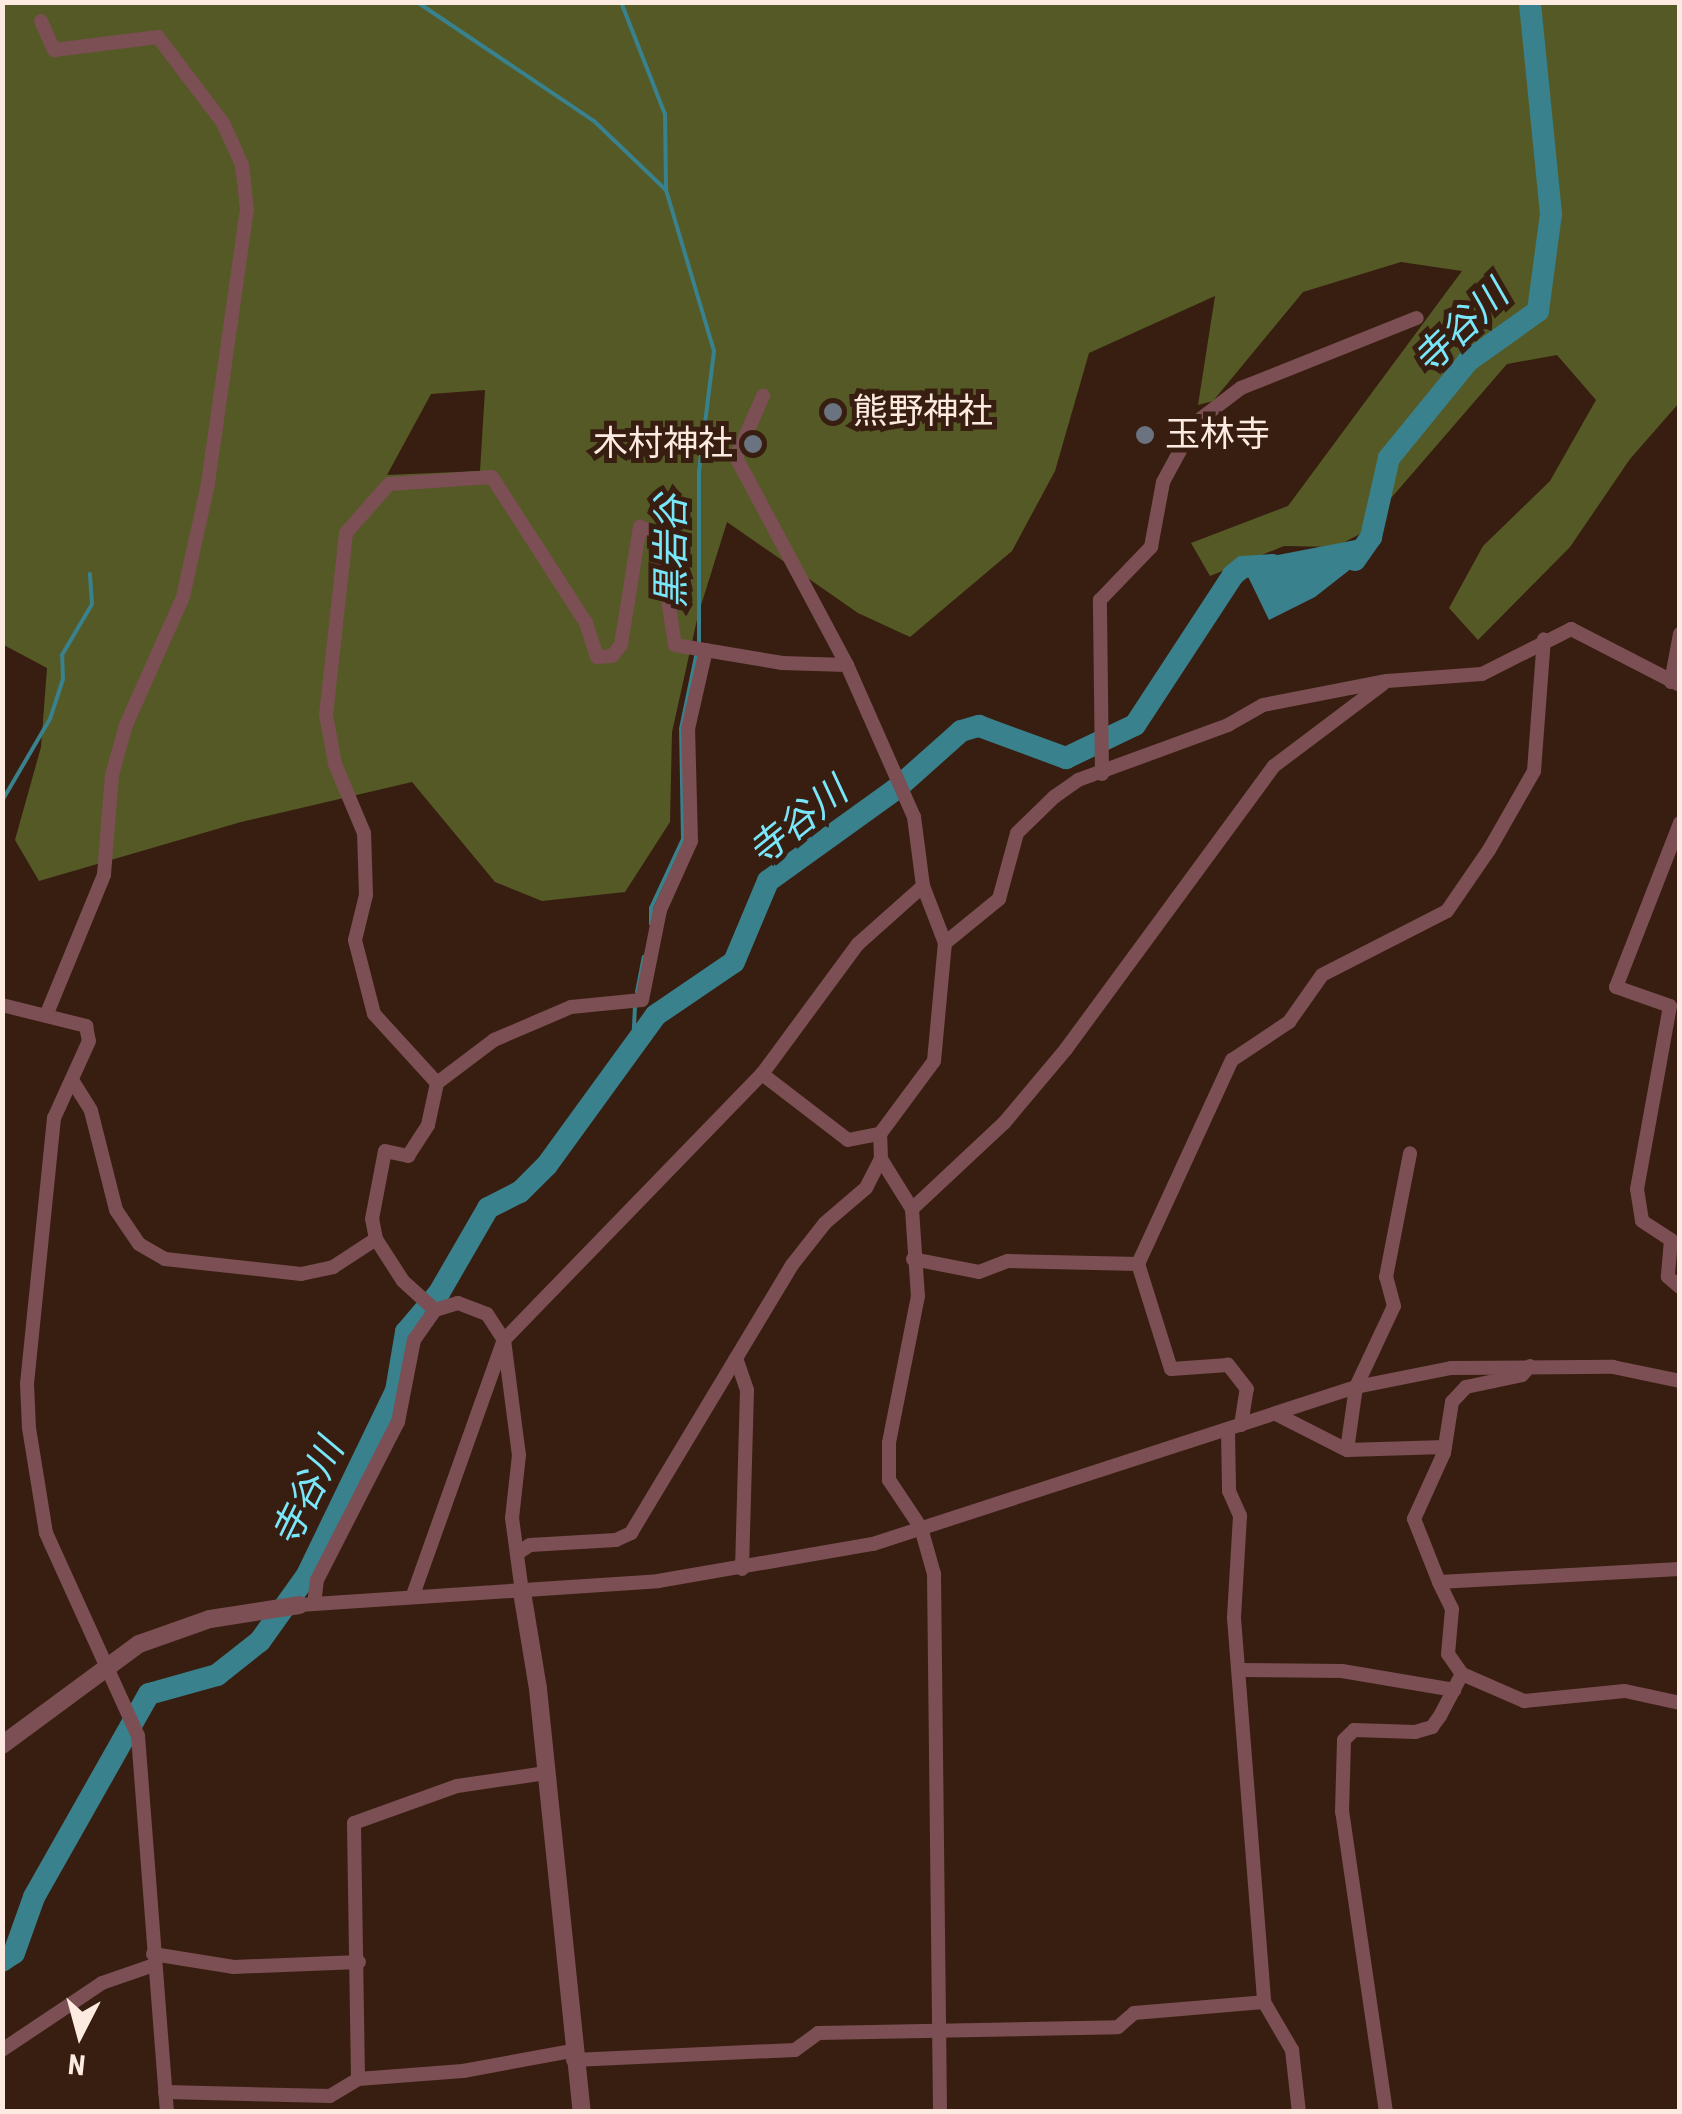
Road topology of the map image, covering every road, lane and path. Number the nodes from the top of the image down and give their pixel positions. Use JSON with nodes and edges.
{"nodes":[{"id":1,"x":41,"y":21,"type":"dead end"},
{"id":2,"x":1416,"y":318,"type":"dead end"},
{"id":3,"x":763,"y":396,"type":"dead end"},
{"id":4,"x":1680,"y":634,"type":"edge"},
{"id":5,"x":1544,"y":639,"type":"junction"},
{"id":6,"x":701,"y":648,"type":"junction"},
{"id":7,"x":847,"y":665,"type":"junction"},
{"id":8,"x":1388,"y":681,"type":"junction"},
{"id":9,"x":1675,"y":684,"type":"edge"},
{"id":10,"x":1102,"y":774,"type":"junction"},
{"id":11,"x":1680,"y":823,"type":"edge"},
{"id":12,"x":923,"y":886,"type":"junction"},
{"id":13,"x":945,"y":944,"type":"junction"},
{"id":14,"x":2,"y":1005,"type":"edge"},
{"id":15,"x":46,"y":1016,"type":"junction"},
{"id":16,"x":762,"y":1074,"type":"junction"},
{"id":17,"x":72,"y":1080,"type":"junction"},
{"id":18,"x":437,"y":1083,"type":"junction"},
{"id":19,"x":880,"y":1134,"type":"junction"},
{"id":20,"x":1410,"y":1154,"type":"dead end"},
{"id":21,"x":881,"y":1159,"type":"junction"},
{"id":22,"x":912,"y":1208,"type":"junction"},
{"id":23,"x":376,"y":1239,"type":"junction"},
{"id":24,"x":912,"y":1259,"type":"junction"},
{"id":25,"x":1138,"y":1264,"type":"junction"},
{"id":26,"x":1680,"y":1287,"type":"edge"},
{"id":27,"x":435,"y":1310,"type":"junction"},
{"id":28,"x":504,"y":1340,"type":"junction"},
{"id":29,"x":736,"y":1358,"type":"junction"},
{"id":30,"x":1530,"y":1366,"type":"junction"},
{"id":31,"x":1680,"y":1381,"type":"edge"},
{"id":32,"x":1356,"y":1387,"type":"junction"},
{"id":33,"x":1276,"y":1414,"type":"junction"},
{"id":34,"x":1235,"y":1428,"type":"junction"},
{"id":35,"x":1445,"y":1447,"type":"junction"},
{"id":36,"x":1347,"y":1450,"type":"junction"},
{"id":37,"x":921,"y":1528,"type":"junction"},
{"id":38,"x":518,"y":1553,"type":"junction"},
{"id":39,"x":742,"y":1569,"type":"junction"},
{"id":40,"x":1680,"y":1569,"type":"edge"},
{"id":41,"x":1439,"y":1582,"type":"junction"},
{"id":42,"x":522,"y":1592,"type":"junction"},
{"id":43,"x":413,"y":1595,"type":"junction"},
{"id":44,"x":306,"y":1605,"type":"junction"},
{"id":45,"x":103,"y":1664,"type":"junction"},
{"id":46,"x":1238,"y":1670,"type":"junction"},
{"id":47,"x":1462,"y":1674,"type":"junction"},
{"id":48,"x":1454,"y":1690,"type":"junction"},
{"id":49,"x":1680,"y":1703,"type":"edge"},
{"id":50,"x":2,"y":1745,"type":"edge"},
{"id":51,"x":546,"y":1774,"type":"junction"},
{"id":52,"x":153,"y":1959,"type":"junction"},
{"id":53,"x":358,"y":1962,"type":"junction"},
{"id":54,"x":1264,"y":2002,"type":"junction"},
{"id":55,"x":940,"y":2030,"type":"junction"},
{"id":56,"x":2,"y":2050,"type":"edge"},
{"id":57,"x":572,"y":2056,"type":"junction"},
{"id":58,"x":358,"y":2079,"type":"junction"},
{"id":59,"x":165,"y":2092,"type":"junction"},
{"id":60,"x":167,"y":2112,"type":"edge"},
{"id":61,"x":582,"y":2112,"type":"edge"},
{"id":62,"x":940,"y":2112,"type":"edge"},
{"id":63,"x":1299,"y":2112,"type":"edge"},
{"id":64,"x":1386,"y":2112,"type":"edge"}],
"edges":[{"from":1,"to":15,"type":"street"},
{"from":2,"to":10,"type":"street"},
{"from":3,"to":7,"type":"street"},
{"from":4,"to":9,"type":"street"},
{"from":5,"to":8,"type":"street"},
{"from":5,"to":9,"type":"street"},
{"from":5,"to":25,"type":"street"},
{"from":6,"to":7,"type":"street"},
{"from":6,"to":18,"type":"street"},
{"from":6,"to":18,"type":"street"},
{"from":7,"to":12,"type":"street"},
{"from":8,"to":10,"type":"street"},
{"from":8,"to":22,"type":"street"},
{"from":10,"to":13,"type":"street"},
{"from":11,"to":26,"type":"street"},
{"from":12,"to":13,"type":"street"},
{"from":12,"to":16,"type":"street"},
{"from":13,"to":19,"type":"street"},
{"from":14,"to":15,"type":"street"},
{"from":15,"to":17,"type":"street"},
{"from":16,"to":19,"type":"street"},
{"from":16,"to":28,"type":"street"},
{"from":17,"to":23,"type":"street"},
{"from":17,"to":45,"type":"street"},
{"from":18,"to":23,"type":"street"},
{"from":19,"to":21,"type":"street"},
{"from":20,"to":32,"type":"street"},
{"from":21,"to":22,"type":"street"},
{"from":21,"to":29,"type":"street"},
{"from":22,"to":24,"type":"street"},
{"from":23,"to":27,"type":"street"},
{"from":24,"to":25,"type":"street"},
{"from":24,"to":37,"type":"street"},
{"from":25,"to":34,"type":"street"},
{"from":27,"to":28,"type":"street"},
{"from":27,"to":44,"type":"street"},
{"from":28,"to":38,"type":"street"},
{"from":28,"to":43,"type":"street"},
{"from":29,"to":38,"type":"street"},
{"from":29,"to":39,"type":"street"},
{"from":30,"to":31,"type":"street"},
{"from":30,"to":32,"type":"street"},
{"from":30,"to":35,"type":"street"},
{"from":32,"to":33,"type":"street"},
{"from":32,"to":36,"type":"street"},
{"from":33,"to":34,"type":"street"},
{"from":33,"to":36,"type":"street"},
{"from":34,"to":37,"type":"street"},
{"from":34,"to":46,"type":"street"},
{"from":35,"to":36,"type":"street"},
{"from":35,"to":41,"type":"street"},
{"from":37,"to":39,"type":"street"},
{"from":37,"to":55,"type":"street"},
{"from":38,"to":42,"type":"street"},
{"from":39,"to":42,"type":"street"},
{"from":40,"to":41,"type":"street"},
{"from":41,"to":47,"type":"street"},
{"from":42,"to":43,"type":"street"},
{"from":42,"to":51,"type":"street"},
{"from":43,"to":44,"type":"street"},
{"from":44,"to":45,"type":"street"},
{"from":45,"to":50,"type":"street"},
{"from":45,"to":52,"type":"street"},
{"from":46,"to":48,"type":"street"},
{"from":46,"to":54,"type":"street"},
{"from":47,"to":48,"type":"street"},
{"from":47,"to":49,"type":"street"},
{"from":48,"to":64,"type":"street"},
{"from":51,"to":53,"type":"street"},
{"from":51,"to":57,"type":"street"},
{"from":52,"to":53,"type":"street"},
{"from":52,"to":56,"type":"street"},
{"from":52,"to":59,"type":"street"},
{"from":53,"to":58,"type":"street"},
{"from":54,"to":55,"type":"street"},
{"from":54,"to":63,"type":"street"},
{"from":55,"to":57,"type":"street"},
{"from":55,"to":62,"type":"street"},
{"from":57,"to":58,"type":"street"},
{"from":57,"to":61,"type":"street"},
{"from":58,"to":59,"type":"street"},
{"from":59,"to":60,"type":"street"}]}
